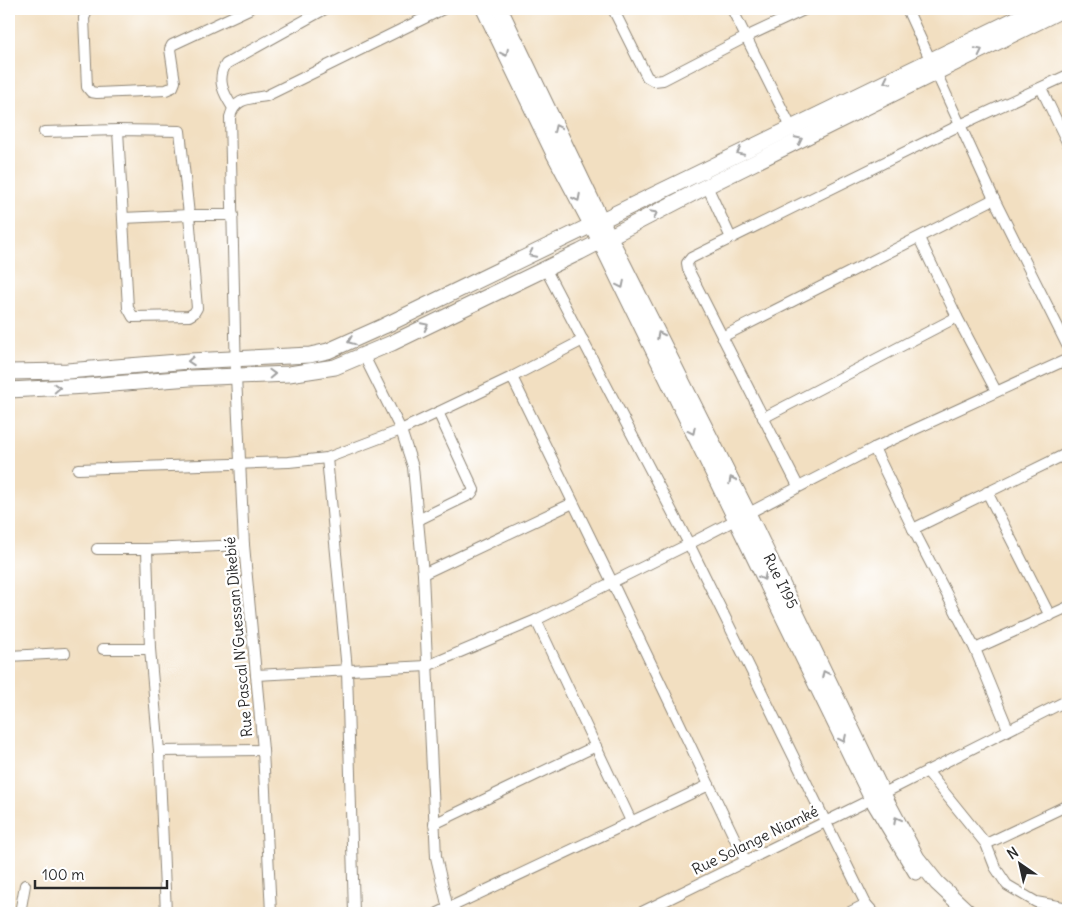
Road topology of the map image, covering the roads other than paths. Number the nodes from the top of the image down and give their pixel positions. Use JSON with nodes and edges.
{"nodes":[{"id":1,"x":88,"y":9,"type":"edge"},
{"id":2,"x":249,"y":9,"type":"edge"},
{"id":3,"x":325,"y":9,"type":"edge"},
{"id":4,"x":443,"y":9,"type":"edge"},
{"id":5,"x":484,"y":9,"type":"edge"},
{"id":6,"x":500,"y":9,"type":"edge"},
{"id":7,"x":613,"y":9,"type":"edge"},
{"id":8,"x":732,"y":9,"type":"edge"},
{"id":9,"x":806,"y":9,"type":"edge"},
{"id":10,"x":907,"y":9,"type":"edge"},
{"id":11,"x":1036,"y":9,"type":"edge"},
{"id":12,"x":1064,"y":9,"type":"edge"},
{"id":13,"x":425,"y":12,"type":"edge"},
{"id":14,"x":746,"y":37,"type":"junction"},
{"id":15,"x":933,"y":66,"type":"junction"},
{"id":16,"x":1068,"y":75,"type":"edge"},
{"id":17,"x":1041,"y":88,"type":"junction"},
{"id":18,"x":233,"y":108,"type":"junction"},
{"id":19,"x":960,"y":125,"type":"junction"},
{"id":20,"x":791,"y":127,"type":"junction"},
{"id":21,"x":118,"y":130,"type":"junction"},
{"id":22,"x":44,"y":132,"type":"dead end"},
{"id":23,"x":1068,"y":144,"type":"edge"},
{"id":24,"x":707,"y":186,"type":"junction"},
{"id":25,"x":994,"y":199,"type":"junction"},
{"id":26,"x":189,"y":215,"type":"junction"},
{"id":27,"x":233,"y":215,"type":"junction"},
{"id":28,"x":123,"y":218,"type":"junction"},
{"id":29,"x":596,"y":222,"type":"junction"},
{"id":30,"x":731,"y":238,"type":"junction"},
{"id":31,"x":919,"y":238,"type":"junction"},
{"id":32,"x":605,"y":239,"type":"junction"},
{"id":33,"x":545,"y":268,"type":"junction"},
{"id":34,"x":957,"y":317,"type":"junction"},
{"id":35,"x":384,"y":326,"type":"junction"},
{"id":36,"x":722,"y":337,"type":"junction"},
{"id":37,"x":583,"y":340,"type":"junction"},
{"id":38,"x":392,"y":343,"type":"junction"},
{"id":39,"x":1068,"y":347,"type":"edge"},
{"id":40,"x":364,"y":356,"type":"junction"},
{"id":41,"x":236,"y":359,"type":"junction"},
{"id":42,"x":1068,"y":359,"type":"edge"},
{"id":43,"x":9,"y":372,"type":"edge"},
{"id":44,"x":236,"y":376,"type":"junction"},
{"id":45,"x":512,"y":376,"type":"junction"},
{"id":46,"x":9,"y":390,"type":"edge"},
{"id":47,"x":996,"y":391,"type":"junction"},
{"id":48,"x":438,"y":412,"type":"junction"},
{"id":49,"x":763,"y":418,"type":"junction"},
{"id":50,"x":401,"y":430,"type":"junction"},
{"id":51,"x":874,"y":448,"type":"junction"},
{"id":52,"x":1067,"y":457,"type":"edge"},
{"id":53,"x":328,"y":458,"type":"junction"},
{"id":54,"x":239,"y":463,"type":"junction"},
{"id":55,"x":78,"y":469,"type":"dead end"},
{"id":56,"x":798,"y":486,"type":"junction"},
{"id":57,"x":987,"y":492,"type":"junction"},
{"id":58,"x":573,"y":502,"type":"junction"},
{"id":59,"x":748,"y":513,"type":"junction"},
{"id":60,"x":418,"y":520,"type":"junction"},
{"id":61,"x":734,"y":520,"type":"junction"},
{"id":62,"x":913,"y":529,"type":"junction"},
{"id":63,"x":689,"y":544,"type":"junction"},
{"id":64,"x":244,"y":545,"type":"junction"},
{"id":65,"x":98,"y":549,"type":"dead end"},
{"id":66,"x":147,"y":549,"type":"junction"},
{"id":67,"x":423,"y":574,"type":"junction"},
{"id":68,"x":612,"y":582,"type":"junction"},
{"id":69,"x":1068,"y":606,"type":"edge"},
{"id":70,"x":1050,"y":616,"type":"junction"},
{"id":71,"x":536,"y":620,"type":"junction"},
{"id":72,"x":103,"y":649,"type":"dead end"},
{"id":73,"x":150,"y":649,"type":"junction"},
{"id":74,"x":975,"y":649,"type":"junction"},
{"id":75,"x":65,"y":653,"type":"dead end"},
{"id":76,"x":9,"y":656,"type":"edge"},
{"id":77,"x":427,"y":666,"type":"junction"},
{"id":78,"x":347,"y":670,"type":"junction"},
{"id":79,"x":256,"y":675,"type":"junction"},
{"id":80,"x":1068,"y":700,"type":"edge"},
{"id":81,"x":1008,"y":730,"type":"junction"},
{"id":82,"x":596,"y":746,"type":"junction"},
{"id":83,"x":263,"y":750,"type":"junction"},
{"id":84,"x":159,"y":751,"type":"junction"},
{"id":85,"x":927,"y":771,"type":"junction"},
{"id":86,"x":709,"y":785,"type":"junction"},
{"id":87,"x":878,"y":796,"type":"junction"},
{"id":88,"x":1068,"y":806,"type":"edge"},
{"id":89,"x":632,"y":821,"type":"junction"},
{"id":90,"x":825,"y":822,"type":"junction"},
{"id":91,"x":434,"y":824,"type":"junction"},
{"id":92,"x":986,"y":844,"type":"junction"},
{"id":93,"x":746,"y":862,"type":"junction"},
{"id":94,"x":25,"y":885,"type":"dead end"},
{"id":95,"x":866,"y":904,"type":"junction"},
{"id":96,"x":1068,"y":908,"type":"edge"},
{"id":97,"x":445,"y":912,"type":"edge"},
{"id":98,"x":20,"y":913,"type":"edge"},
{"id":99,"x":166,"y":913,"type":"edge"},
{"id":100,"x":271,"y":913,"type":"edge"},
{"id":101,"x":354,"y":913,"type":"edge"},
{"id":102,"x":640,"y":913,"type":"edge"},
{"id":103,"x":848,"y":913,"type":"edge"},
{"id":104,"x":874,"y":913,"type":"edge"},
{"id":105,"x":952,"y":913,"type":"edge"},
{"id":106,"x":969,"y":913,"type":"edge"}],
"edges":[{"from":1,"to":2,"type":"street"},
{"from":3,"to":18,"type":"street"},
{"from":4,"to":13,"type":"street"},
{"from":5,"to":29,"type":"main road","one_way":true},
{"from":29,"to":6,"type":"main road","one_way":true},
{"from":7,"to":14,"type":"street"},
{"from":8,"to":14,"type":"street"},
{"from":9,"to":14,"type":"street"},
{"from":10,"to":15,"type":"street"},
{"from":11,"to":15,"type":"main road"},
{"from":15,"to":12,"type":"main road","one_way":true},
{"from":13,"to":18,"type":"street"},
{"from":14,"to":20,"type":"street"},
{"from":15,"to":19,"type":"street"},
{"from":15,"to":20,"type":"main road","one_way":true},
{"from":24,"to":15,"type":"main road","one_way":true},
{"from":16,"to":17,"type":"street"},
{"from":17,"to":19,"type":"street"},
{"from":17,"to":23,"type":"street"},
{"from":18,"to":27,"type":"street","name":"Rue Pascal N'Guessan Dikebié"},
{"from":19,"to":25,"type":"street"},
{"from":19,"to":30,"type":"street"},
{"from":20,"to":29,"type":"main road","one_way":true},
{"from":21,"to":22,"type":"street"},
{"from":21,"to":26,"type":"street"},
{"from":21,"to":28,"type":"street"},
{"from":24,"to":30,"type":"street"},
{"from":32,"to":24,"type":"main road","one_way":true},
{"from":25,"to":31,"type":"street"},
{"from":25,"to":39,"type":"street"},
{"from":26,"to":27,"type":"street"},
{"from":26,"to":28,"type":"street"},
{"from":26,"to":28,"type":"street"},
{"from":27,"to":41,"type":"street","name":"Rue Pascal N'Guessan Dikebié"},
{"from":29,"to":32,"type":"main road"},
{"from":29,"to":35,"type":"main road","one_way":true},
{"from":30,"to":36,"type":"street"},
{"from":31,"to":34,"type":"street"},
{"from":31,"to":36,"type":"street"},
{"from":32,"to":33,"type":"main road"},
{"from":59,"to":32,"type":"main road","name":"Rue I195","one_way":true},
{"from":32,"to":61,"type":"main road","name":"Rue I195","one_way":true},
{"from":33,"to":37,"type":"street"},
{"from":38,"to":33,"type":"main road","one_way":true},
{"from":34,"to":47,"type":"street"},
{"from":34,"to":49,"type":"street"},
{"from":35,"to":38,"type":"main road"},
{"from":35,"to":41,"type":"main road","one_way":true},
{"from":36,"to":49,"type":"street"},
{"from":37,"to":45,"type":"street"},
{"from":37,"to":63,"type":"street"},
{"from":38,"to":40,"type":"main road"},
{"from":44,"to":40,"type":"main road","one_way":true},
{"from":40,"to":50,"type":"street"},
{"from":41,"to":43,"type":"main road","one_way":true},
{"from":41,"to":44,"type":"street","name":"Rue Pascal N'Guessan Dikebié"},
{"from":42,"to":47,"type":"street"},
{"from":46,"to":44,"type":"main road","one_way":true},
{"from":44,"to":54,"type":"street","name":"Rue Pascal N'Guessan Dikebié"},
{"from":45,"to":48,"type":"street"},
{"from":45,"to":58,"type":"street"},
{"from":47,"to":51,"type":"street"},
{"from":48,"to":50,"type":"street"},
{"from":48,"to":60,"type":"street"},
{"from":49,"to":56,"type":"street"},
{"from":50,"to":53,"type":"street"},
{"from":50,"to":60,"type":"street"},
{"from":51,"to":56,"type":"street"},
{"from":51,"to":62,"type":"street"},
{"from":52,"to":57,"type":"street"},
{"from":53,"to":54,"type":"street"},
{"from":53,"to":78,"type":"street"},
{"from":54,"to":55,"type":"street"},
{"from":54,"to":64,"type":"street","name":"Rue Pascal N'Guessan Dikebié"},
{"from":56,"to":59,"type":"street"},
{"from":57,"to":62,"type":"street"},
{"from":57,"to":70,"type":"street"},
{"from":58,"to":67,"type":"street"},
{"from":58,"to":68,"type":"street"},
{"from":59,"to":61,"type":"street"},
{"from":87,"to":59,"type":"main road","name":"Rue I195","one_way":true},
{"from":60,"to":67,"type":"street"},
{"from":61,"to":63,"type":"street"},
{"from":61,"to":87,"type":"main road","name":"Rue I195","one_way":true},
{"from":62,"to":74,"type":"street"},
{"from":63,"to":68,"type":"street"},
{"from":63,"to":90,"type":"street"},
{"from":64,"to":66,"type":"street"},
{"from":64,"to":79,"type":"street","name":"Rue Pascal N'Guessan Dikebié"},
{"from":65,"to":66,"type":"street"},
{"from":66,"to":73,"type":"street"},
{"from":67,"to":77,"type":"street"},
{"from":68,"to":71,"type":"street"},
{"from":68,"to":86,"type":"street"},
{"from":69,"to":70,"type":"street"},
{"from":70,"to":74,"type":"street"},
{"from":71,"to":77,"type":"street"},
{"from":71,"to":82,"type":"street"},
{"from":72,"to":73,"type":"street"},
{"from":73,"to":84,"type":"street"},
{"from":74,"to":81,"type":"street"},
{"from":75,"to":76,"type":"street"},
{"from":77,"to":78,"type":"street"},
{"from":77,"to":91,"type":"street"},
{"from":78,"to":79,"type":"street"},
{"from":78,"to":101,"type":"street"},
{"from":79,"to":83,"type":"street","name":"Rue Pascal N'Guessan Dikebié"},
{"from":80,"to":81,"type":"street","name":"Rue Solange Niamké"},
{"from":81,"to":85,"type":"street","name":"Rue Solange Niamké"},
{"from":82,"to":89,"type":"street"},
{"from":82,"to":91,"type":"street"},
{"from":83,"to":84,"type":"street"},
{"from":83,"to":100,"type":"street","name":"Rue Pascal N'Guessan Dikebié"},
{"from":84,"to":99,"type":"street"},
{"from":85,"to":87,"type":"street","name":"Rue Solange Niamké"},
{"from":85,"to":92,"type":"street"},
{"from":86,"to":89,"type":"street"},
{"from":86,"to":93,"type":"street"},
{"from":87,"to":90,"type":"street","name":"Rue Solange Niamké"},
{"from":87,"to":105,"type":"main road","name":"Rue I195"},
{"from":106,"to":87,"type":"main road","name":"Rue I195","one_way":true},
{"from":88,"to":92,"type":"street"},
{"from":89,"to":97,"type":"street"},
{"from":90,"to":93,"type":"street","name":"Rue Solange Niamké"},
{"from":90,"to":95,"type":"street"},
{"from":91,"to":97,"type":"street"},
{"from":92,"to":96,"type":"street"},
{"from":93,"to":102,"type":"street","name":"Rue Solange Niamké"},
{"from":94,"to":98,"type":"street"},
{"from":95,"to":103,"type":"street"},
{"from":95,"to":104,"type":"street"}]}
